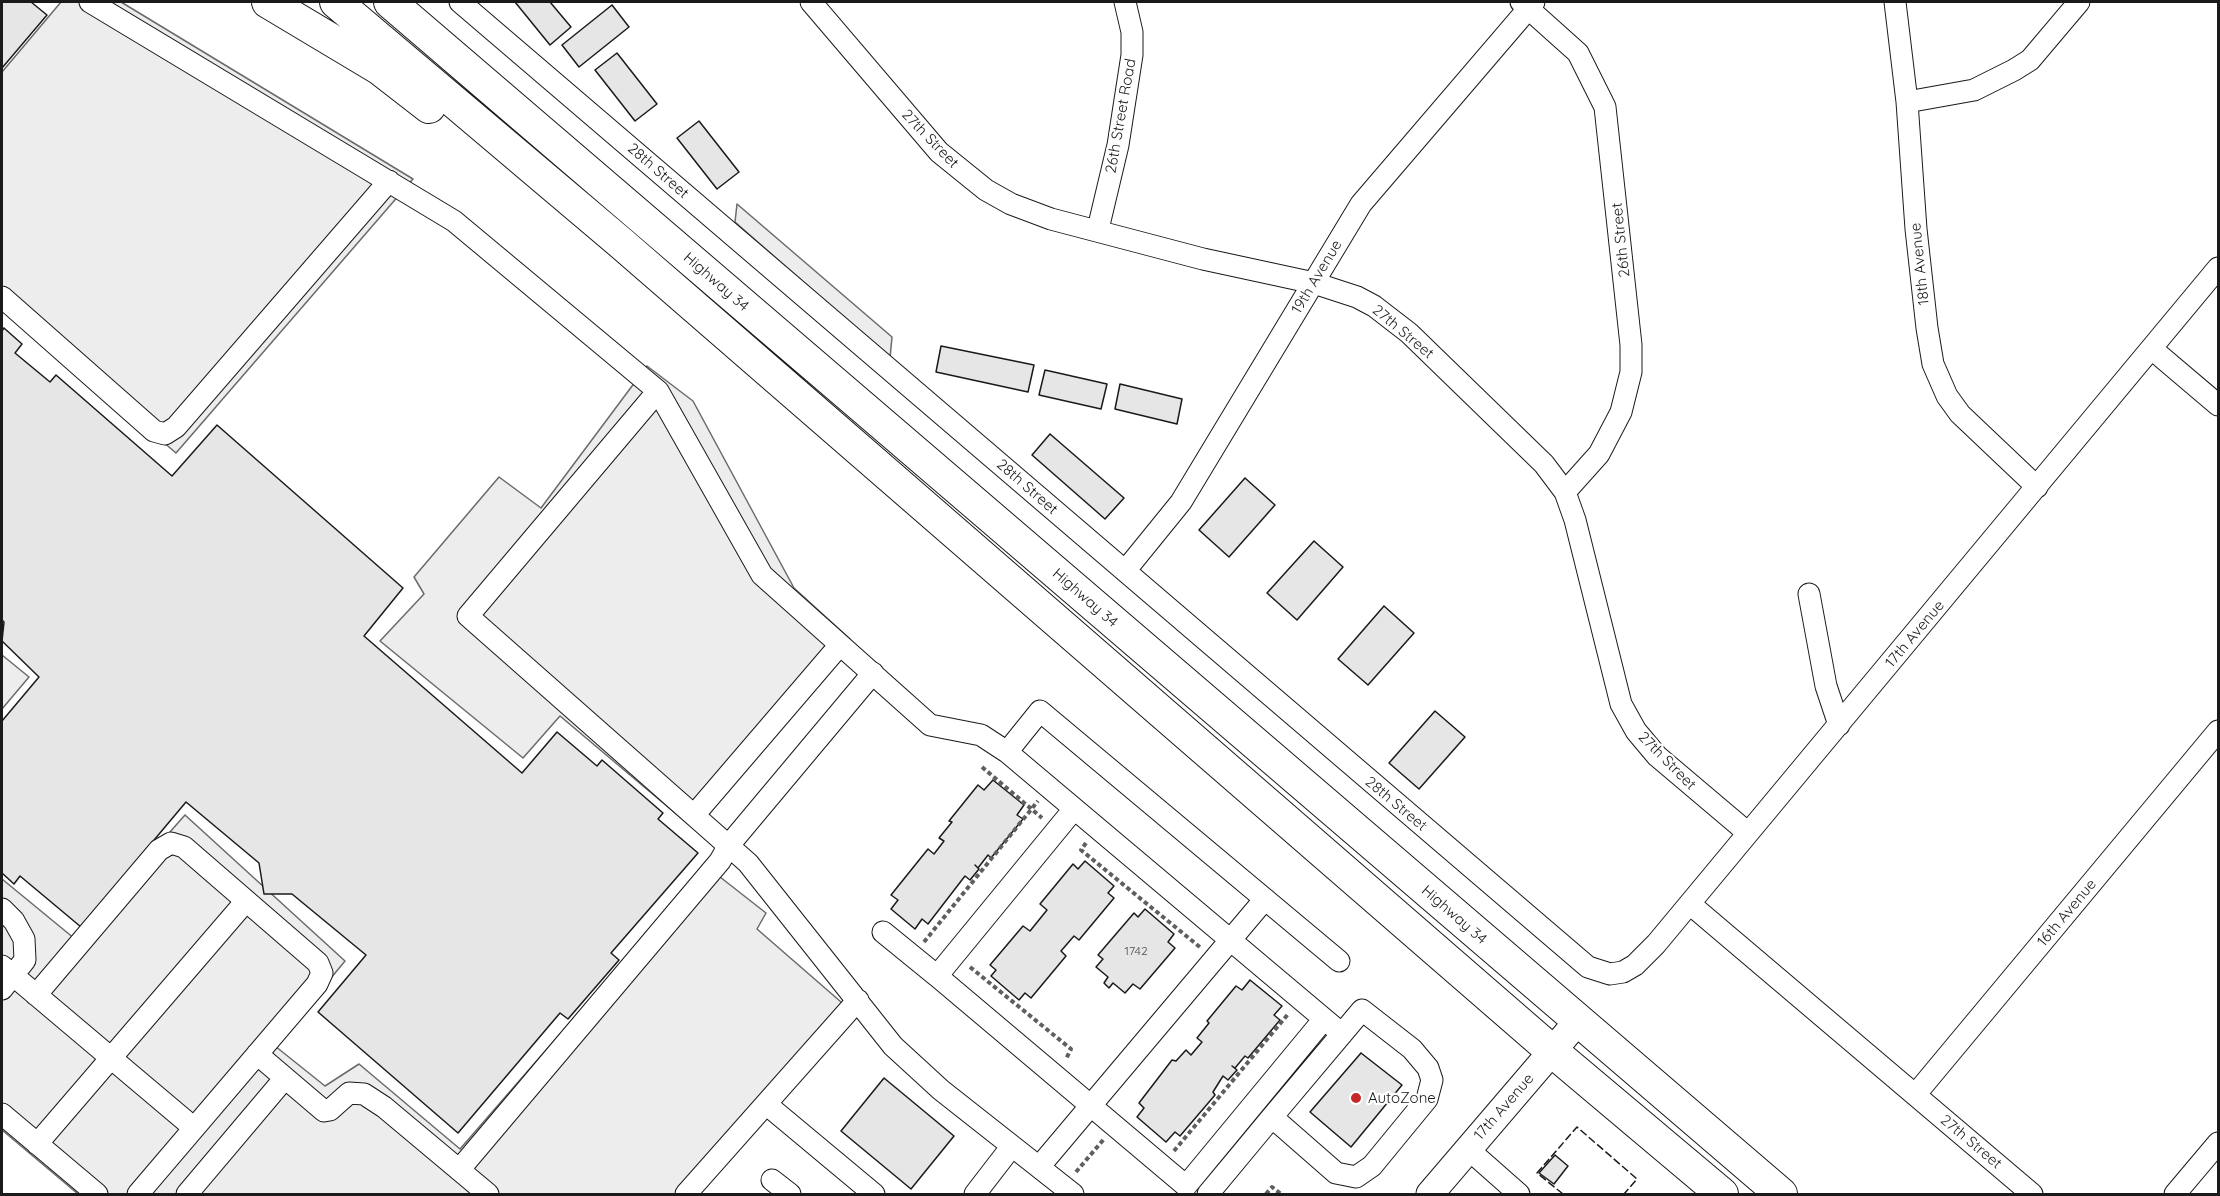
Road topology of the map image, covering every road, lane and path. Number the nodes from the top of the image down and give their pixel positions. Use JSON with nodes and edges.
{"nodes":[{"id":1,"x":90,"y":2,"type":"edge"},
{"id":2,"x":268,"y":2,"type":"edge"},
{"id":3,"x":336,"y":2,"type":"edge"},
{"id":4,"x":390,"y":2,"type":"edge"},
{"id":5,"x":460,"y":2,"type":"edge"},
{"id":6,"x":812,"y":2,"type":"edge"},
{"id":7,"x":1125,"y":2,"type":"edge"},
{"id":8,"x":1895,"y":2,"type":"edge"},
{"id":9,"x":2079,"y":2,"type":"edge"},
{"id":10,"x":1528,"y":4,"type":"edge"},
{"id":11,"x":1907,"y":102,"type":"junction"},
{"id":12,"x":389,"y":181,"type":"junction"},
{"id":13,"x":1098,"y":229,"type":"junction"},
{"id":14,"x":621,"y":243,"type":"junction"},
{"id":15,"x":2218,"y":268,"type":"edge"},
{"id":16,"x":1314,"y":283,"type":"junction"},
{"id":17,"x":2,"y":297,"type":"edge"},
{"id":18,"x":2152,"y":349,"type":"junction"},
{"id":19,"x":658,"y":391,"type":"junction"},
{"id":20,"x":2218,"y":405,"type":"edge"},
{"id":21,"x":2037,"y":487,"type":"junction"},
{"id":22,"x":1565,"y":492,"type":"junction"},
{"id":23,"x":1125,"y":571,"type":"junction"},
{"id":24,"x":1809,"y":594,"type":"dead end"},
{"id":25,"x":840,"y":646,"type":"junction"},
{"id":26,"x":873,"y":673,"type":"junction"},
{"id":27,"x":1839,"y":725,"type":"junction"},
{"id":28,"x":2218,"y":731,"type":"edge"},
{"id":29,"x":1007,"y":752,"type":"junction"},
{"id":30,"x":982,"y":767,"type":"dead end"},
{"id":31,"x":1041,"y":798,"type":"dead end"},
{"id":32,"x":1031,"y":809,"type":"junction"},
{"id":33,"x":1074,"y":809,"type":"junction"},
{"id":34,"x":695,"y":814,"type":"junction"},
{"id":35,"x":1045,"y":821,"type":"dead end"},
{"id":36,"x":1748,"y":833,"type":"junction"},
{"id":37,"x":1089,"y":839,"type":"dead end"},
{"id":38,"x":729,"y":845,"type":"junction"},
{"id":39,"x":1265,"y":899,"type":"junction"},
{"id":40,"x":246,"y":901,"type":"junction"},
{"id":41,"x":1690,"y":904,"type":"junction"},
{"id":42,"x":2,"y":909,"type":"edge"},
{"id":43,"x":883,"y":932,"type":"dead end"},
{"id":44,"x":1230,"y":939,"type":"junction"},
{"id":45,"x":930,"y":946,"type":"dead end"},
{"id":46,"x":1202,"y":949,"type":"dead end"},
{"id":47,"x":1339,"y":961,"type":"dead end"},
{"id":48,"x":965,"y":962,"type":"dead end"},
{"id":49,"x":1596,"y":972,"type":"joint"},
{"id":50,"x":937,"y":976,"type":"junction"},
{"id":51,"x":5,"y":977,"type":"edge"},
{"id":52,"x":36,"y":994,"type":"junction"},
{"id":53,"x":858,"y":1000,"type":"junction"},
{"id":54,"x":1289,"y":1012,"type":"dead end"},
{"id":55,"x":1324,"y":1019,"type":"junction"},
{"id":56,"x":1578,"y":1021,"type":"junction"},
{"id":57,"x":1342,"y":1034,"type":"junction"},
{"id":58,"x":1552,"y":1051,"type":"junction"},
{"id":59,"x":257,"y":1054,"type":"junction"},
{"id":60,"x":110,"y":1058,"type":"junction"},
{"id":61,"x":1071,"y":1064,"type":"dead end"},
{"id":62,"x":285,"y":1078,"type":"junction"},
{"id":63,"x":1915,"y":1095,"type":"junction"},
{"id":64,"x":766,"y":1104,"type":"junction"},
{"id":65,"x":1090,"y":1105,"type":"junction"},
{"id":66,"x":2,"y":1114,"type":"edge"},
{"id":67,"x":1272,"y":1117,"type":"junction"},
{"id":68,"x":194,"y":1128,"type":"junction"},
{"id":69,"x":1107,"y":1136,"type":"dead end"},
{"id":70,"x":2218,"y":1143,"type":"edge"},
{"id":71,"x":37,"y":1144,"type":"junction"},
{"id":72,"x":1012,"y":1146,"type":"junction"},
{"id":73,"x":1468,"y":1149,"type":"junction"},
{"id":74,"x":1174,"y":1151,"type":"dead end"},
{"id":75,"x":1039,"y":1167,"type":"junction"},
{"id":76,"x":459,"y":1170,"type":"junction"},
{"id":77,"x":1076,"y":1173,"type":"dead end"},
{"id":78,"x":772,"y":1179,"type":"dead end"},
{"id":79,"x":691,"y":1193,"type":"edge"},
{"id":80,"x":97,"y":1194,"type":"edge"},
{"id":81,"x":138,"y":1194,"type":"edge"},
{"id":82,"x":187,"y":1194,"type":"edge"},
{"id":83,"x":488,"y":1194,"type":"edge"},
{"id":84,"x":790,"y":1194,"type":"edge"},
{"id":85,"x":874,"y":1194,"type":"edge"},
{"id":86,"x":975,"y":1194,"type":"edge"},
{"id":87,"x":1073,"y":1194,"type":"edge"},
{"id":88,"x":1208,"y":1194,"type":"edge"},
{"id":89,"x":1266,"y":1194,"type":"edge"},
{"id":90,"x":1281,"y":1194,"type":"edge"},
{"id":91,"x":1430,"y":1194,"type":"edge"},
{"id":92,"x":1519,"y":1194,"type":"edge"},
{"id":93,"x":1722,"y":1194,"type":"edge"},
{"id":94,"x":1781,"y":1194,"type":"edge"},
{"id":95,"x":2032,"y":1194,"type":"edge"},
{"id":96,"x":2175,"y":1194,"type":"edge"}],
"edges":[{"from":1,"to":12,"type":"street"},
{"from":2,"to":14,"type":"highway"},
{"from":3,"to":14,"type":"highway"},
{"from":4,"to":56,"type":"highway","name":"Highway 34"},
{"from":5,"to":23,"type":"street","name":"28th Street"},
{"from":6,"to":13,"type":"street","name":"27th Street"},
{"from":7,"to":13,"type":"street","name":"26th Street Road"},
{"from":8,"to":11,"type":"street","name":"18th Avenue"},
{"from":9,"to":11,"type":"street"},
{"from":10,"to":16,"type":"street","name":"19th Avenue"},
{"from":10,"to":22,"type":"street","name":"26th Street"},
{"from":11,"to":21,"type":"street","name":"18th Avenue"},
{"from":12,"to":17,"type":"street"},
{"from":12,"to":19,"type":"street"},
{"from":13,"to":16,"type":"street","name":"27th Street"},
{"from":14,"to":58,"type":"highway"},
{"from":15,"to":18,"type":"street","name":"17th Avenue"},
{"from":16,"to":22,"type":"street","name":"27th Street"},
{"from":16,"to":23,"type":"street","name":"19th Avenue"},
{"from":18,"to":20,"type":"street"},
{"from":18,"to":21,"type":"street","name":"17th Avenue"},
{"from":19,"to":25,"type":"street"},
{"from":19,"to":34,"type":"street"},
{"from":21,"to":27,"type":"street","name":"17th Avenue"},
{"from":22,"to":36,"type":"street","name":"27th Street"},
{"from":23,"to":49,"type":"street","name":"28th Street"},
{"from":24,"to":27,"type":"street"},
{"from":25,"to":26,"type":"street"},
{"from":25,"to":34,"type":"street"},
{"from":26,"to":29,"type":"street"},
{"from":26,"to":38,"type":"street"},
{"from":27,"to":36,"type":"street","name":"17th Avenue"},
{"from":28,"to":63,"type":"street","name":"16th Avenue"},
{"from":29,"to":33,"type":"street"},
{"from":29,"to":39,"type":"street"},
{"from":30,"to":32,"type":"path"},
{"from":31,"to":32,"type":"path"},
{"from":32,"to":35,"type":"path"},
{"from":32,"to":45,"type":"path"},
{"from":33,"to":44,"type":"street"},
{"from":33,"to":50,"type":"street"},
{"from":34,"to":38,"type":"street"},
{"from":36,"to":41,"type":"street","name":"17th Avenue"},
{"from":37,"to":46,"type":"path"},
{"from":38,"to":53,"type":"street"},
{"from":38,"to":76,"type":"street"},
{"from":39,"to":44,"type":"street"},
{"from":39,"to":47,"type":"street"},
{"from":40,"to":52,"type":"street"},
{"from":40,"to":59,"type":"street"},
{"from":40,"to":60,"type":"street"},
{"from":41,"to":49,"type":"street","name":"17th Avenue"},
{"from":41,"to":63,"type":"street","name":"27th Street"},
{"from":42,"to":51,"type":"street"},
{"from":43,"to":50,"type":"street"},
{"from":44,"to":55,"type":"street"},
{"from":44,"to":65,"type":"street"},
{"from":48,"to":61,"type":"path"},
{"from":50,"to":65,"type":"street"},
{"from":51,"to":52,"type":"street"},
{"from":52,"to":60,"type":"street"},
{"from":53,"to":64,"type":"street"},
{"from":53,"to":72,"type":"street"},
{"from":54,"to":74,"type":"path"},
{"from":55,"to":57,"type":"street"},
{"from":55,"to":65,"type":"street"},
{"from":56,"to":58,"type":"main road","name":"17th Avenue"},
{"from":56,"to":94,"type":"highway","name":"Highway 34"},
{"from":57,"to":67,"type":"street"},
{"from":57,"to":67,"type":"street"},
{"from":58,"to":73,"type":"main road","name":"17th Avenue"},
{"from":58,"to":93,"type":"highway"},
{"from":59,"to":62,"type":"street"},
{"from":59,"to":68,"type":"street"},
{"from":60,"to":68,"type":"street"},
{"from":60,"to":71,"type":"street"},
{"from":62,"to":76,"type":"street"},
{"from":62,"to":82,"type":"street"},
{"from":63,"to":95,"type":"street","name":"27th Street"},
{"from":64,"to":79,"type":"street"},
{"from":64,"to":85,"type":"street"},
{"from":65,"to":75,"type":"street"},
{"from":66,"to":71,"type":"street"},
{"from":67,"to":88,"type":"street"},
{"from":68,"to":81,"type":"street"},
{"from":69,"to":77,"type":"path"},
{"from":70,"to":96,"type":"street"},
{"from":71,"to":80,"type":"street"},
{"from":72,"to":75,"type":"street"},
{"from":72,"to":86,"type":"street"},
{"from":73,"to":91,"type":"main road","name":"17th Avenue"},
{"from":73,"to":92,"type":"street"},
{"from":75,"to":87,"type":"street"},
{"from":76,"to":83,"type":"street"},
{"from":78,"to":84,"type":"street"},
{"from":89,"to":90,"type":"path"}]}
